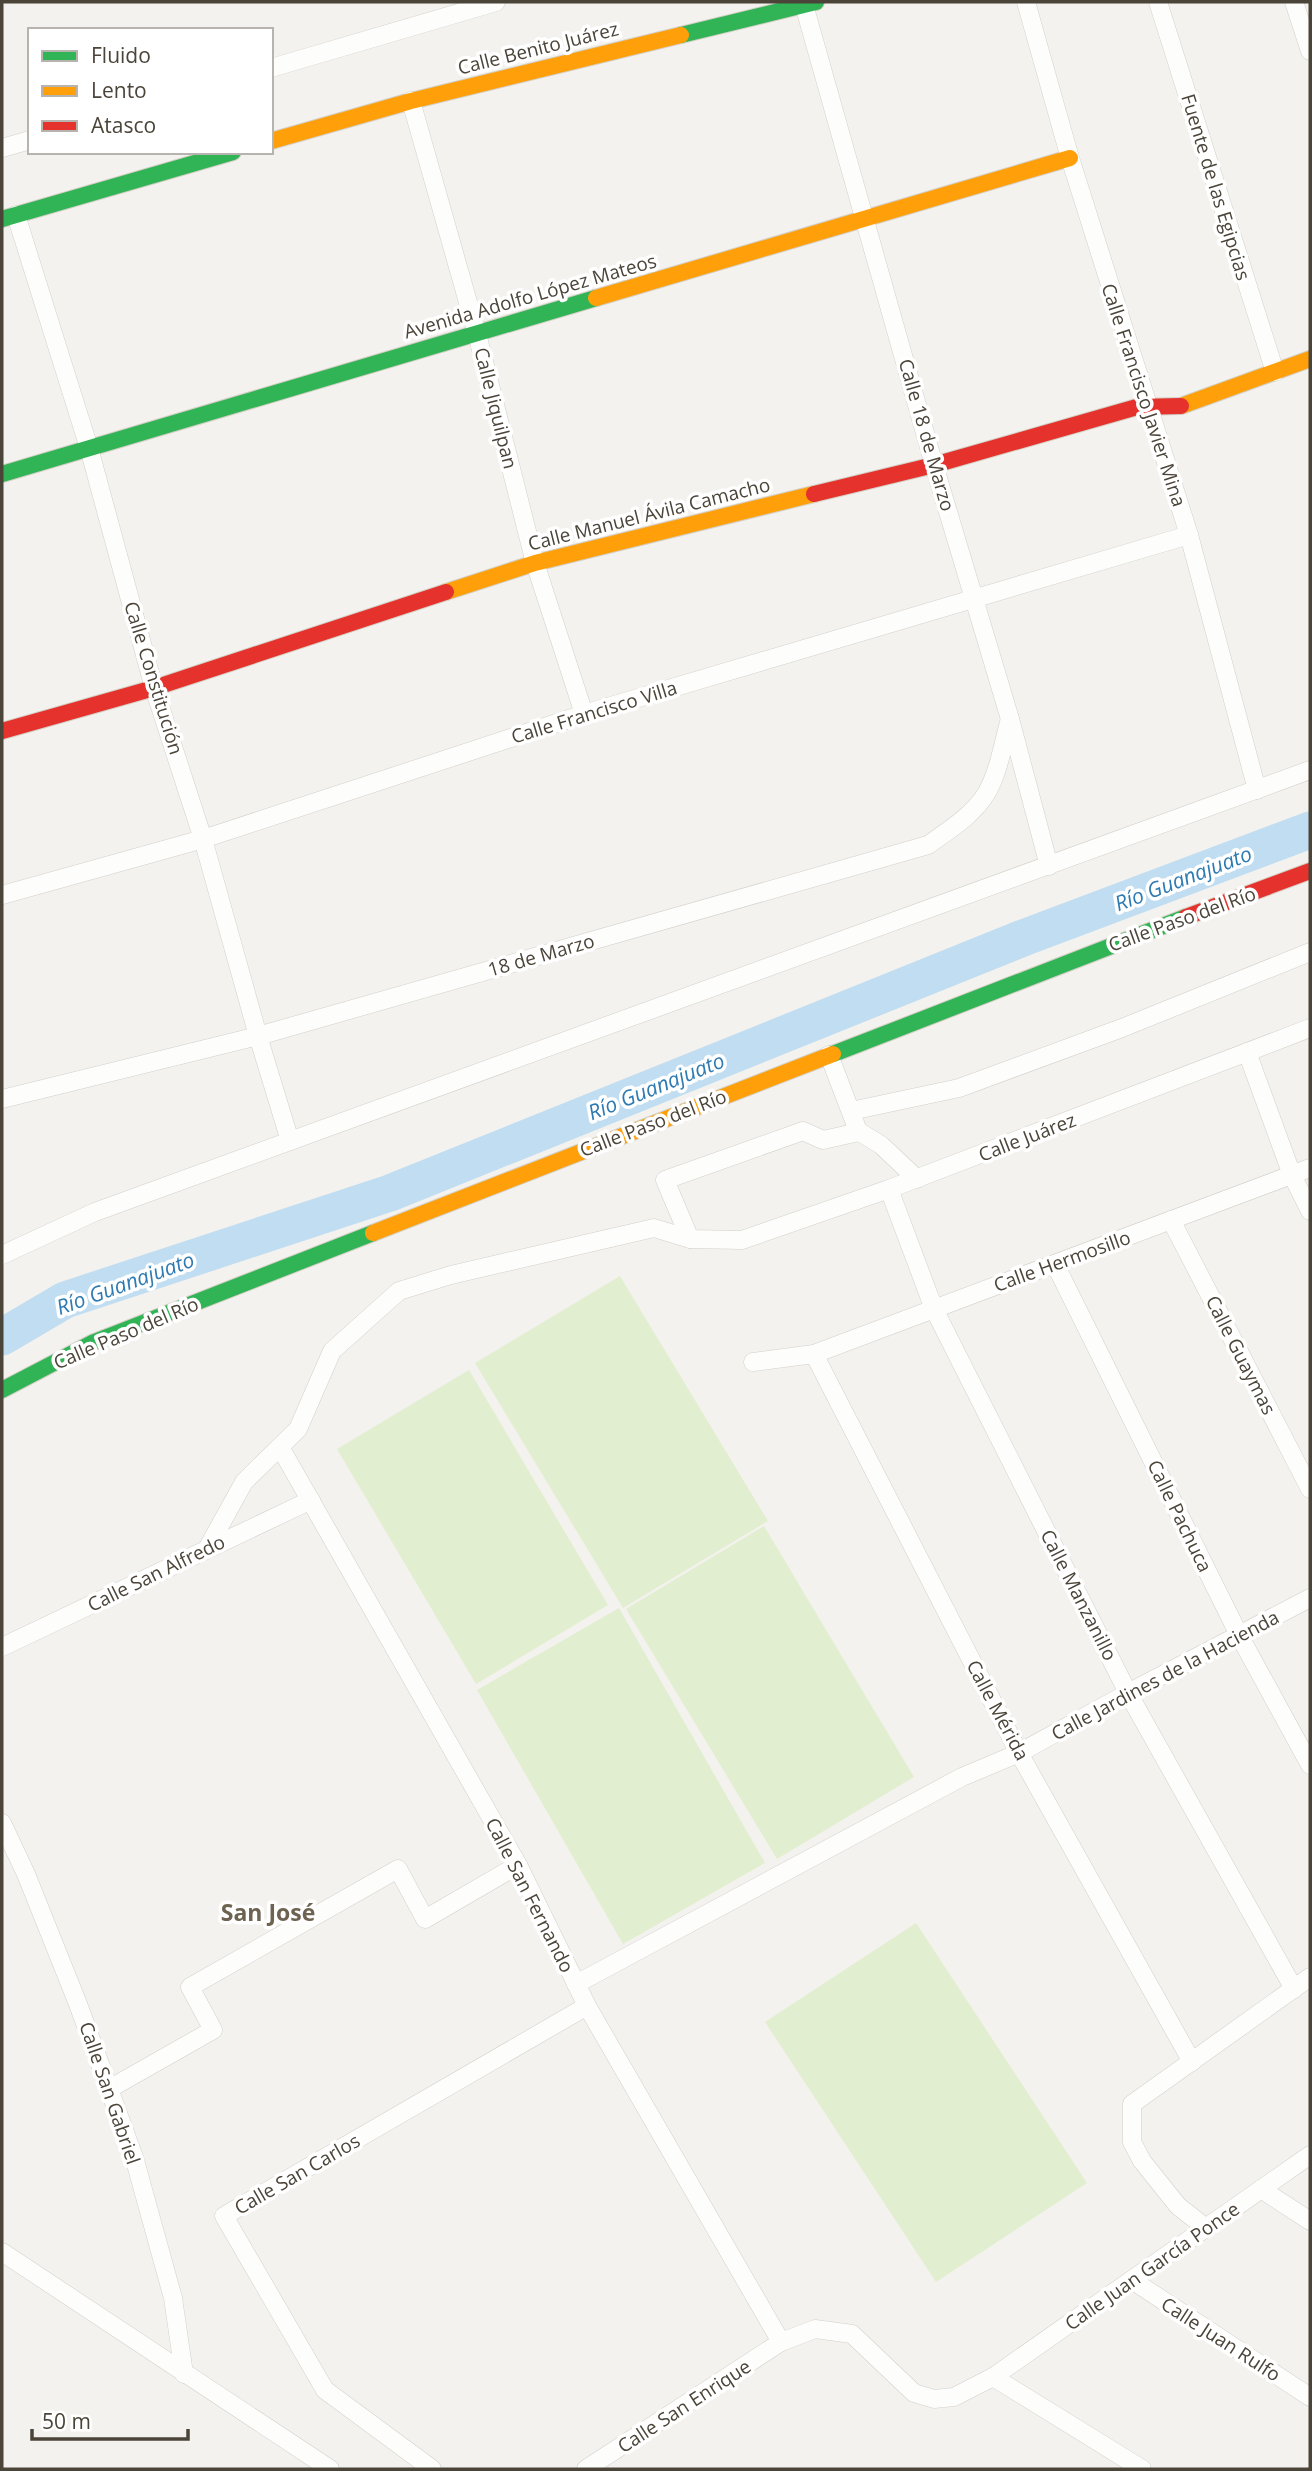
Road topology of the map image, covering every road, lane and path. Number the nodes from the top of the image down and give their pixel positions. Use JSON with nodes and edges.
{"nodes":[{"id":1,"x":496,"y":2,"type":"edge"},
{"id":2,"x":1026,"y":2,"type":"edge"},
{"id":3,"x":1158,"y":2,"type":"edge"},
{"id":4,"x":1294,"y":2,"type":"edge"},
{"id":5,"x":810,"y":3,"type":"edge"},
{"id":6,"x":1310,"y":51,"type":"edge"},
{"id":7,"x":273,"y":67,"type":"edge"},
{"id":8,"x":411,"y":101,"type":"junction"},
{"id":9,"x":273,"y":140,"type":"edge"},
{"id":10,"x":28,"y":141,"type":"edge"},
{"id":11,"x":2,"y":148,"type":"edge"},
{"id":12,"x":226,"y":154,"type":"edge"},
{"id":13,"x":1070,"y":158,"type":"junction"},
{"id":14,"x":9,"y":217,"type":"edge"},
{"id":15,"x":866,"y":219,"type":"junction"},
{"id":16,"x":477,"y":334,"type":"junction"},
{"id":17,"x":1310,"y":359,"type":"edge"},
{"id":18,"x":1275,"y":372,"type":"junction"},
{"id":19,"x":1148,"y":407,"type":"junction"},
{"id":20,"x":89,"y":448,"type":"junction"},
{"id":21,"x":934,"y":465,"type":"junction"},
{"id":22,"x":2,"y":474,"type":"edge"},
{"id":23,"x":1189,"y":535,"type":"junction"},
{"id":24,"x":535,"y":563,"type":"junction"},
{"id":25,"x":975,"y":598,"type":"junction"},
{"id":26,"x":154,"y":688,"type":"junction"},
{"id":27,"x":584,"y":714,"type":"junction"},
{"id":28,"x":1010,"y":719,"type":"junction"},
{"id":29,"x":2,"y":731,"type":"edge"},
{"id":30,"x":1310,"y":770,"type":"edge"},
{"id":31,"x":1257,"y":790,"type":"junction"},
{"id":32,"x":203,"y":839,"type":"junction"},
{"id":33,"x":1049,"y":866,"type":"junction"},
{"id":34,"x":1310,"y":871,"type":"edge"},
{"id":35,"x":2,"y":895,"type":"edge"},
{"id":36,"x":1310,"y":952,"type":"edge"},
{"id":37,"x":1310,"y":1028,"type":"edge"},
{"id":38,"x":258,"y":1036,"type":"junction"},
{"id":39,"x":1247,"y":1052,"type":"junction"},
{"id":40,"x":829,"y":1055,"type":"junction"},
{"id":41,"x":2,"y":1099,"type":"edge"},
{"id":42,"x":850,"y":1111,"type":"junction"},
{"id":43,"x":859,"y":1132,"type":"junction"},
{"id":44,"x":290,"y":1141,"type":"junction"},
{"id":45,"x":1310,"y":1168,"type":"edge"},
{"id":46,"x":1292,"y":1175,"type":"junction"},
{"id":47,"x":917,"y":1179,"type":"junction"},
{"id":48,"x":889,"y":1189,"type":"junction"},
{"id":49,"x":1310,"y":1211,"type":"edge"},
{"id":50,"x":1171,"y":1220,"type":"junction"},
{"id":51,"x":690,"y":1239,"type":"junction"},
{"id":52,"x":2,"y":1255,"type":"edge"},
{"id":53,"x":1055,"y":1264,"type":"junction"},
{"id":54,"x":934,"y":1309,"type":"junction"},
{"id":55,"x":814,"y":1354,"type":"junction"},
{"id":56,"x":753,"y":1362,"type":"dead end"},
{"id":57,"x":2,"y":1390,"type":"edge"},
{"id":58,"x":280,"y":1447,"type":"junction"},
{"id":59,"x":1310,"y":1489,"type":"edge"},
{"id":60,"x":310,"y":1500,"type":"junction"},
{"id":61,"x":207,"y":1549,"type":"junction"},
{"id":62,"x":1310,"y":1598,"type":"edge"},
{"id":63,"x":1239,"y":1635,"type":"junction"},
{"id":64,"x":2,"y":1647,"type":"edge"},
{"id":65,"x":1128,"y":1693,"type":"junction"},
{"id":66,"x":1020,"y":1753,"type":"junction"},
{"id":67,"x":1310,"y":1765,"type":"edge"},
{"id":68,"x":2,"y":1823,"type":"edge"},
{"id":69,"x":518,"y":1865,"type":"junction"},
{"id":70,"x":1310,"y":1977,"type":"edge"},
{"id":71,"x":576,"y":1984,"type":"junction"},
{"id":72,"x":1294,"y":1989,"type":"junction"},
{"id":73,"x":587,"y":2006,"type":"junction"},
{"id":74,"x":1192,"y":2062,"type":"junction"},
{"id":75,"x":109,"y":2089,"type":"junction"},
{"id":76,"x":1310,"y":2155,"type":"edge"},
{"id":77,"x":1261,"y":2189,"type":"junction"},
{"id":78,"x":1310,"y":2221,"type":"edge"},
{"id":79,"x":1206,"y":2228,"type":"junction"},
{"id":80,"x":2,"y":2252,"type":"edge"},
{"id":81,"x":1132,"y":2280,"type":"junction"},
{"id":82,"x":781,"y":2342,"type":"junction"},
{"id":83,"x":184,"y":2374,"type":"junction"},
{"id":84,"x":993,"y":2377,"type":"junction"},
{"id":85,"x":1310,"y":2397,"type":"edge"},
{"id":86,"x":1139,"y":2468,"type":"edge"},
{"id":87,"x":330,"y":2469,"type":"edge"},
{"id":88,"x":432,"y":2469,"type":"edge"},
{"id":89,"x":586,"y":2469,"type":"edge"}],
"edges":[{"from":1,"to":7,"type":"street"},
{"from":2,"to":13,"type":"street","name":"Calle Francisco Javier Mina"},
{"from":3,"to":18,"type":"street","name":"Fuente de las Egipcias"},
{"from":4,"to":6,"type":"street"},
{"from":5,"to":8,"type":"street","name":"Calle Benito Juárez"},
{"from":5,"to":15,"type":"street","name":"Calle 18 de Marzo"},
{"from":8,"to":9,"type":"street","name":"Calle Benito Juárez"},
{"from":8,"to":16,"type":"street","name":"Calle Jiquilpan"},
{"from":10,"to":11,"type":"street"},
{"from":12,"to":14,"type":"street"},
{"from":13,"to":15,"type":"street","name":"Avenida Adolfo López Mateos"},
{"from":13,"to":19,"type":"street","name":"Calle Francisco Javier Mina"},
{"from":14,"to":20,"type":"street","name":"Calle Constitución"},
{"from":15,"to":16,"type":"street","name":"Avenida Adolfo López Mateos"},
{"from":15,"to":21,"type":"street","name":"Calle 18 de Marzo"},
{"from":16,"to":20,"type":"street","name":"Avenida Adolfo López Mateos"},
{"from":16,"to":24,"type":"street","name":"Calle Jiquilpan"},
{"from":17,"to":18,"type":"street","name":"Calle Manuel Ávila Camacho"},
{"from":18,"to":19,"type":"street","name":"Calle Manuel Ávila Camacho"},
{"from":19,"to":21,"type":"street","name":"Calle Manuel Ávila Camacho"},
{"from":19,"to":23,"type":"street","name":"Calle Francisco Javier Mina"},
{"from":20,"to":22,"type":"street","name":"Avenida Adolfo López Mateos"},
{"from":20,"to":26,"type":"street","name":"Calle Constitución"},
{"from":21,"to":24,"type":"street","name":"Calle Manuel Ávila Camacho"},
{"from":21,"to":25,"type":"street","name":"Calle 18 de Marzo"},
{"from":23,"to":25,"type":"street","name":"Calle Francisco Villa"},
{"from":23,"to":31,"type":"street","name":"Calle Francisco Javier Mina"},
{"from":24,"to":26,"type":"street","name":"Calle Manuel Ávila Camacho"},
{"from":24,"to":27,"type":"street","name":"Calle Jiquilpan"},
{"from":25,"to":27,"type":"street","name":"Calle Francisco Villa"},
{"from":25,"to":28,"type":"street","name":"Calle 18 de Marzo"},
{"from":26,"to":29,"type":"street","name":"Calle Manuel Ávila Camacho"},
{"from":26,"to":32,"type":"street","name":"Calle Constitución"},
{"from":27,"to":32,"type":"street","name":"Calle Francisco Villa"},
{"from":28,"to":33,"type":"street","name":"Calle 18 de Marzo"},
{"from":28,"to":38,"type":"street","name":"18 de Marzo"},
{"from":30,"to":31,"type":"street"},
{"from":31,"to":33,"type":"street"},
{"from":32,"to":35,"type":"street","name":"Calle Francisco Villa"},
{"from":32,"to":38,"type":"street","name":"Calle Constitución"},
{"from":33,"to":44,"type":"street"},
{"from":34,"to":40,"type":"street","name":"Calle Paso del Río"},
{"from":36,"to":42,"type":"street"},
{"from":37,"to":39,"type":"street","name":"Calle Juárez"},
{"from":38,"to":41,"type":"street","name":"18 de Marzo"},
{"from":38,"to":44,"type":"street","name":"Calle Constitución"},
{"from":39,"to":46,"type":"street"},
{"from":39,"to":47,"type":"street","name":"Calle Juárez"},
{"from":40,"to":42,"type":"street"},
{"from":40,"to":57,"type":"street","name":"Calle Paso del Río"},
{"from":42,"to":43,"type":"street"},
{"from":43,"to":47,"type":"street"},
{"from":43,"to":51,"type":"street"},
{"from":44,"to":52,"type":"street"},
{"from":45,"to":46,"type":"street","name":"Calle Hermosillo"},
{"from":46,"to":49,"type":"street"},
{"from":46,"to":50,"type":"street","name":"Calle Hermosillo"},
{"from":47,"to":48,"type":"street","name":"Calle Juárez"},
{"from":48,"to":51,"type":"street","name":"Calle Juárez"},
{"from":48,"to":54,"type":"street","name":"Calle Manzanillo"},
{"from":50,"to":53,"type":"street","name":"Calle Hermosillo"},
{"from":50,"to":59,"type":"street","name":"Calle Guaymas"},
{"from":51,"to":58,"type":"street"},
{"from":53,"to":54,"type":"street","name":"Calle Hermosillo"},
{"from":53,"to":63,"type":"street","name":"Calle Pachuca"},
{"from":54,"to":55,"type":"street","name":"Calle Hermosillo"},
{"from":54,"to":65,"type":"street","name":"Calle Manzanillo"},
{"from":55,"to":56,"type":"street","name":"Calle Hermosillo"},
{"from":55,"to":66,"type":"street","name":"Calle Mérida"},
{"from":58,"to":60,"type":"street","name":"Calle San Fernando"},
{"from":58,"to":61,"type":"street"},
{"from":60,"to":61,"type":"street","name":"Calle San Alfredo"},
{"from":60,"to":69,"type":"street","name":"Calle San Fernando"},
{"from":61,"to":64,"type":"street","name":"Calle San Alfredo"},
{"from":62,"to":63,"type":"street","name":"Calle Jardines de la Hacienda"},
{"from":63,"to":65,"type":"street","name":"Calle Jardines de la Hacienda"},
{"from":63,"to":67,"type":"street","name":"Calle Pachuca"},
{"from":65,"to":66,"type":"street","name":"Calle Jardines de la Hacienda"},
{"from":65,"to":72,"type":"street","name":"Calle Manzanillo"},
{"from":66,"to":71,"type":"street","name":"Calle Jardines de la Hacienda"},
{"from":66,"to":74,"type":"street","name":"Calle Mérida"},
{"from":68,"to":75,"type":"street","name":"Calle San Gabriel"},
{"from":69,"to":71,"type":"street","name":"Calle San Fernando"},
{"from":69,"to":75,"type":"street"},
{"from":70,"to":72,"type":"street"},
{"from":71,"to":73,"type":"street","name":"Calle San Fernando"},
{"from":72,"to":74,"type":"street"},
{"from":73,"to":82,"type":"street","name":"Calle San Fernando"},
{"from":73,"to":88,"type":"street","name":"Calle San Carlos"},
{"from":74,"to":79,"type":"street"},
{"from":75,"to":83,"type":"street","name":"Calle San Gabriel"},
{"from":76,"to":77,"type":"street","name":"Calle Juan García Ponce"},
{"from":77,"to":78,"type":"street"},
{"from":77,"to":79,"type":"street","name":"Calle Juan García Ponce"},
{"from":79,"to":81,"type":"street","name":"Calle Juan García Ponce"},
{"from":80,"to":83,"type":"street"},
{"from":81,"to":84,"type":"street","name":"Calle Juan García Ponce"},
{"from":81,"to":85,"type":"street","name":"Calle Juan Rulfo"},
{"from":82,"to":84,"type":"street","name":"Calle Juan García Ponce"},
{"from":82,"to":89,"type":"street","name":"Calle San Enrique"},
{"from":83,"to":87,"type":"street"},
{"from":84,"to":86,"type":"street"}]}
